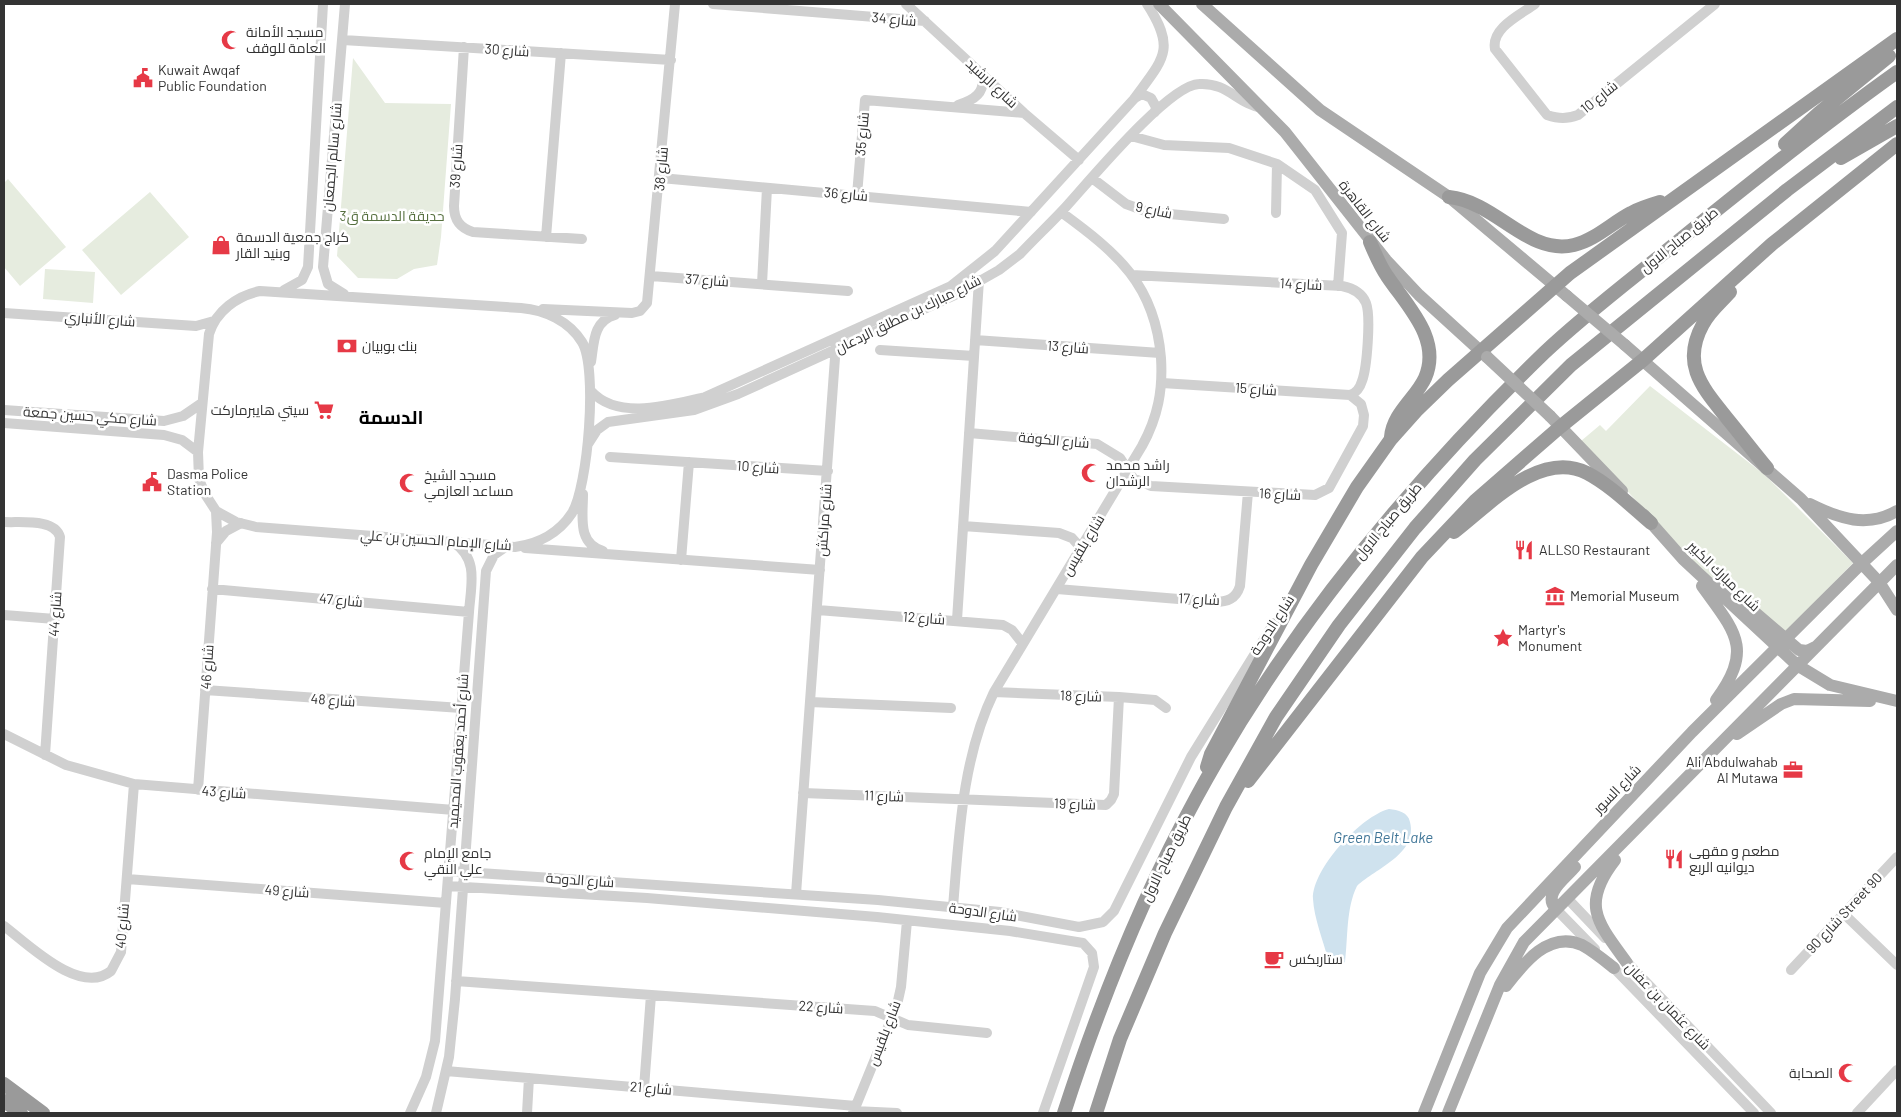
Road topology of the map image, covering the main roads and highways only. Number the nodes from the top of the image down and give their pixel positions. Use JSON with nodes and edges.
{"nodes":[{"id":1,"x":1158,"y":4,"type":"edge"},
{"id":2,"x":1202,"y":4,"type":"edge"},
{"id":3,"x":1897,"y":39,"type":"edge"},
{"id":4,"x":1897,"y":49,"type":"edge"},
{"id":5,"x":1897,"y":72,"type":"edge"},
{"id":6,"x":1897,"y":107,"type":"edge"},
{"id":7,"x":1897,"y":126,"type":"edge"},
{"id":8,"x":1897,"y":144,"type":"edge"},
{"id":9,"x":1787,"y":190,"type":"junction"},
{"id":10,"x":1739,"y":191,"type":"junction"},
{"id":11,"x":1449,"y":197,"type":"junction"},
{"id":12,"x":1670,"y":200,"type":"junction"},
{"id":13,"x":1370,"y":242,"type":"junction"},
{"id":14,"x":1772,"y":244,"type":"junction"},
{"id":15,"x":1555,"y":286,"type":"junction"},
{"id":16,"x":1484,"y":354,"type":"junction"},
{"id":17,"x":1643,"y":360,"type":"junction"},
{"id":18,"x":1560,"y":427,"type":"junction"},
{"id":19,"x":1391,"y":439,"type":"junction"},
{"id":20,"x":1766,"y":468,"type":"junction"},
{"id":21,"x":1801,"y":500,"type":"junction"},
{"id":22,"x":1897,"y":511,"type":"edge"},
{"id":23,"x":1651,"y":523,"type":"junction"},
{"id":24,"x":1897,"y":531,"type":"edge"},
{"id":25,"x":1422,"y":557,"type":"junction"},
{"id":26,"x":1683,"y":559,"type":"junction"},
{"id":27,"x":1862,"y":563,"type":"junction"},
{"id":28,"x":1897,"y":565,"type":"edge"},
{"id":29,"x":1879,"y":582,"type":"junction"},
{"id":30,"x":1897,"y":610,"type":"edge"},
{"id":31,"x":1781,"y":642,"type":"junction"},
{"id":32,"x":1815,"y":647,"type":"junction"},
{"id":33,"x":1797,"y":665,"type":"junction"},
{"id":34,"x":1897,"y":702,"type":"edge"},
{"id":35,"x":1692,"y":732,"type":"junction"},
{"id":36,"x":1716,"y":748,"type":"junction"},
{"id":37,"x":1197,"y":796,"type":"junction"},
{"id":38,"x":1226,"y":807,"type":"junction"},
{"id":39,"x":1646,"y":820,"type":"junction"},
{"id":40,"x":1604,"y":824,"type":"junction"},
{"id":41,"x":1554,"y":890,"type":"junction"},
{"id":42,"x":1534,"y":898,"type":"junction"},
{"id":43,"x":1567,"y":898,"type":"junction"},
{"id":44,"x":1556,"y":909,"type":"junction"},
{"id":45,"x":1628,"y":963,"type":"road end"},
{"id":46,"x":1614,"y":968,"type":"road end"},
{"id":47,"x":1492,"y":1004,"type":"junction"},
{"id":48,"x":4,"y":1084,"type":"edge"},
{"id":49,"x":4,"y":1101,"type":"edge"},
{"id":50,"x":4,"y":1109,"type":"edge"},
{"id":51,"x":16,"y":1113,"type":"edge"},
{"id":52,"x":21,"y":1113,"type":"edge"},
{"id":53,"x":43,"y":1113,"type":"edge"},
{"id":54,"x":1064,"y":1113,"type":"edge"},
{"id":55,"x":1096,"y":1113,"type":"edge"},
{"id":56,"x":1424,"y":1113,"type":"edge"},
{"id":57,"x":1448,"y":1113,"type":"edge"}],
"edges":[{"from":1,"to":13,"type":"main road","name":"شارع القاهرة"},
{"from":2,"to":11,"type":"main road"},
{"from":3,"to":12,"type":"highway"},
{"from":4,"to":10,"type":"highway"},
{"from":5,"to":10,"type":"highway","name":"طريق صباح الاول"},
{"from":6,"to":9,"type":"highway","name":"طريق صباح الاول"},
{"from":7,"to":9,"type":"highway"},
{"from":8,"to":14,"type":"highway"},
{"from":9,"to":38,"type":"highway","name":"طريق صباح الاول"},
{"from":10,"to":37,"type":"highway","name":"طريق صباح الاول"},
{"from":11,"to":12,"type":"highway"},
{"from":11,"to":15,"type":"main road"},
{"from":12,"to":15,"type":"highway"},
{"from":13,"to":16,"type":"main road","name":"شارع القاهرة"},
{"from":13,"to":19,"type":"highway"},
{"from":14,"to":17,"type":"highway"},
{"from":14,"to":20,"type":"highway"},
{"from":15,"to":16,"type":"highway"},
{"from":15,"to":17,"type":"main road","bridge":true},
{"from":16,"to":18,"type":"main road","name":"شارع القاهرة","bridge":true},
{"from":16,"to":19,"type":"highway"},
{"from":17,"to":18,"type":"highway"},
{"from":17,"to":20,"type":"main road"},
{"from":18,"to":23,"type":"main road","name":"شارع مبارك الكبير"},
{"from":18,"to":25,"type":"highway"},
{"from":19,"to":37,"type":"highway"},
{"from":20,"to":21,"type":"main road"},
{"from":21,"to":22,"type":"main road"},
{"from":21,"to":27,"type":"main road"},
{"from":23,"to":25,"type":"highway"},
{"from":23,"to":26,"type":"main road","name":"شارع مبارك الكبير"},
{"from":24,"to":27,"type":"main road","name":"شارع السور"},
{"from":25,"to":38,"type":"highway"},
{"from":26,"to":31,"type":"main road","name":"شارع مبارك الكبير"},
{"from":26,"to":35,"type":"main road"},
{"from":27,"to":29,"type":"main road"},
{"from":27,"to":31,"type":"main road","name":"شارع السور"},
{"from":28,"to":29,"type":"main road"},
{"from":29,"to":30,"type":"main road"},
{"from":29,"to":32,"type":"main road"},
{"from":31,"to":32,"type":"main road"},
{"from":31,"to":33,"type":"main road","name":"شارع مبارك الكبير"},
{"from":31,"to":35,"type":"main road","name":"شارع السور"},
{"from":32,"to":33,"type":"main road"},
{"from":33,"to":34,"type":"main road","name":"شارع مبارك الكبير"},
{"from":33,"to":36,"type":"main road"},
{"from":34,"to":36,"type":"main road"},
{"from":35,"to":40,"type":"main road","name":"شارع السور"},
{"from":36,"to":39,"type":"main road"},
{"from":37,"to":54,"type":"highway","name":"طريق صباح الاول"},
{"from":38,"to":55,"type":"highway","name":"طريق صباح الاول"},
{"from":39,"to":43,"type":"main road"},
{"from":39,"to":45,"type":"main road"},
{"from":40,"to":41,"type":"main road"},
{"from":40,"to":42,"type":"main road","name":"شارع السور"},
{"from":41,"to":42,"type":"main road"},
{"from":41,"to":43,"type":"main road"},
{"from":41,"to":44,"type":"main road"},
{"from":42,"to":56,"type":"main road","name":"شارع السور"},
{"from":43,"to":44,"type":"main road"},
{"from":44,"to":47,"type":"main road"},
{"from":46,"to":47,"type":"main road"},
{"from":47,"to":57,"type":"main road"},
{"from":48,"to":53,"type":"highway"},
{"from":49,"to":52,"type":"highway"},
{"from":50,"to":51,"type":"highway"}]}
